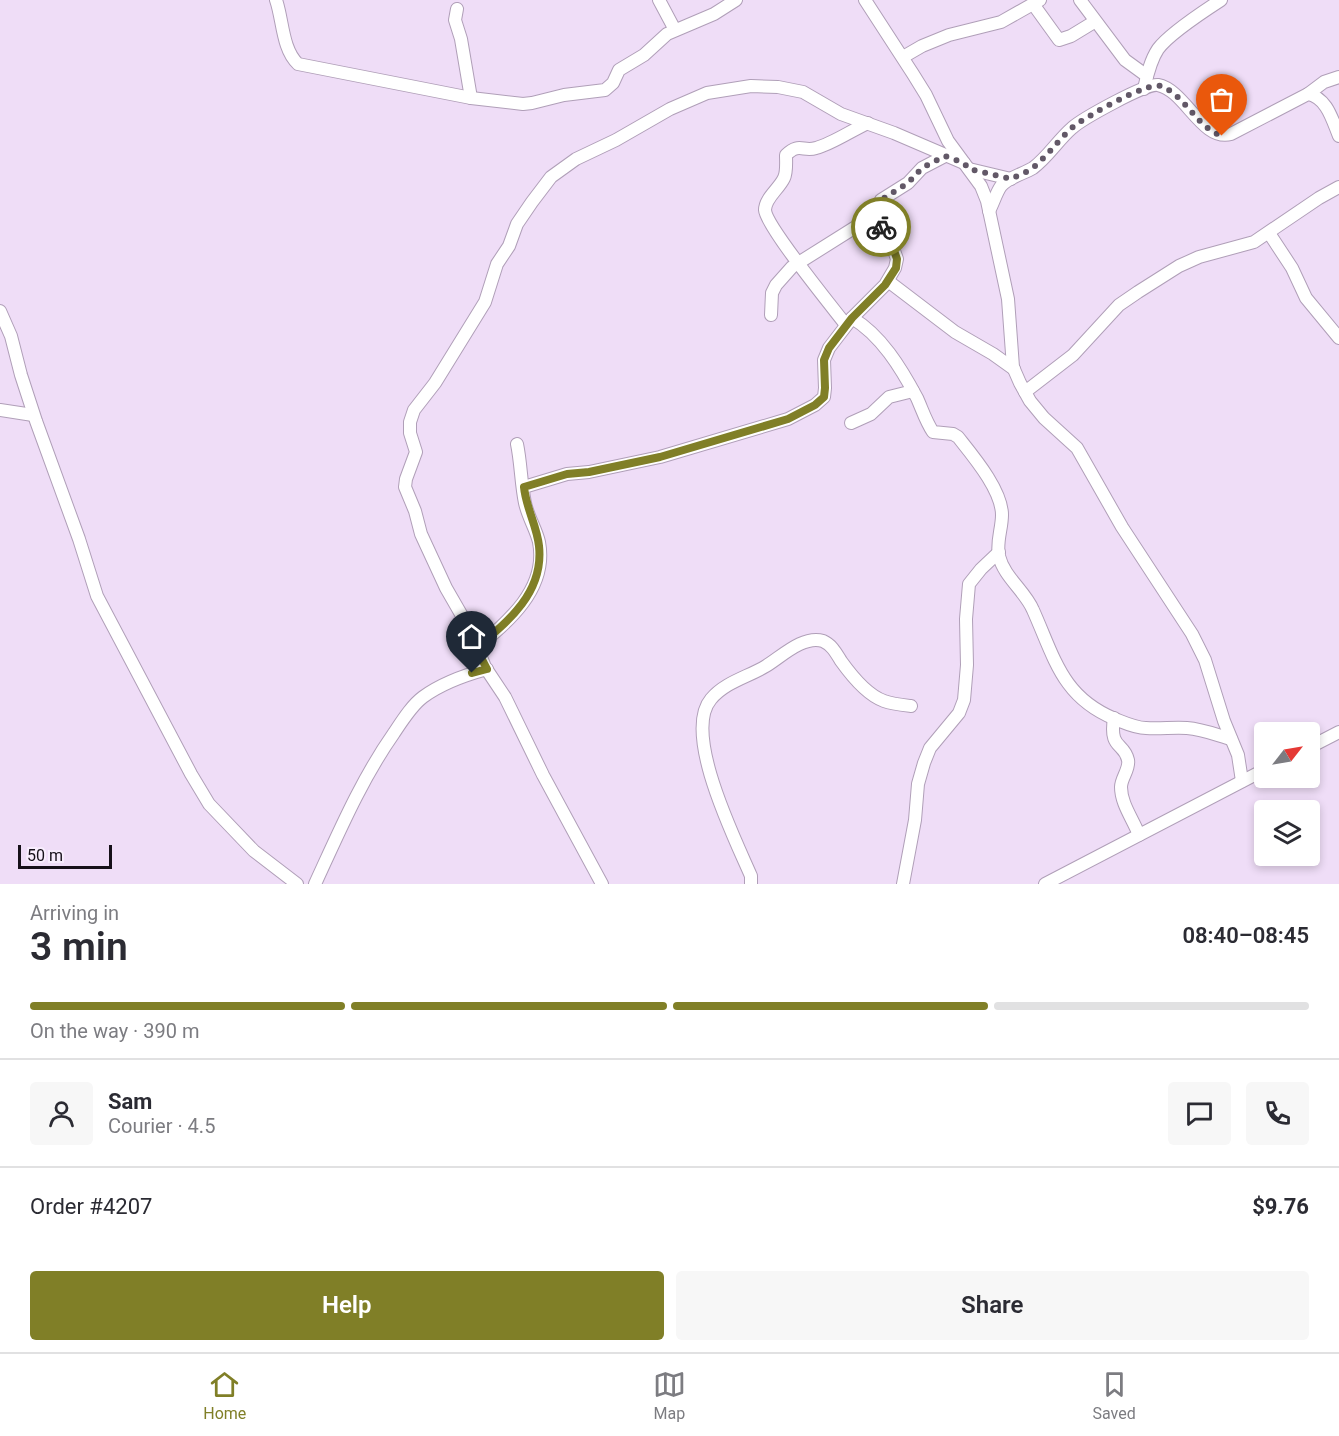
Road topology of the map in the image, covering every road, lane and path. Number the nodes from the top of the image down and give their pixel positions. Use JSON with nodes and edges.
{"nodes":[{"id":1,"x":276,"y":0,"type":"edge"},
{"id":2,"x":659,"y":0,"type":"edge"},
{"id":3,"x":736,"y":0,"type":"edge"},
{"id":4,"x":865,"y":0,"type":"edge"},
{"id":5,"x":1080,"y":0,"type":"edge"},
{"id":6,"x":1221,"y":0,"type":"edge"},
{"id":7,"x":1037,"y":2,"type":"edge"},
{"id":8,"x":458,"y":9,"type":"dead end"},
{"id":9,"x":1095,"y":22,"type":"junction"},
{"id":10,"x":675,"y":30,"type":"junction"},
{"id":11,"x":903,"y":57,"type":"junction"},
{"id":12,"x":1339,"y":77,"type":"edge"},
{"id":13,"x":1145,"y":83,"type":"junction"},
{"id":14,"x":1308,"y":94,"type":"junction"},
{"id":15,"x":471,"y":98,"type":"junction"},
{"id":16,"x":868,"y":123,"type":"junction"},
{"id":17,"x":1339,"y":136,"type":"edge"},
{"id":18,"x":945,"y":156,"type":"junction"},
{"id":19,"x":967,"y":166,"type":"junction"},
{"id":20,"x":1011,"y":179,"type":"junction"},
{"id":21,"x":1339,"y":188,"type":"edge"},
{"id":22,"x":989,"y":211,"type":"junction"},
{"id":23,"x":879,"y":225,"type":"junction"},
{"id":24,"x":1269,"y":233,"type":"junction"},
{"id":25,"x":799,"y":263,"type":"junction"},
{"id":26,"x":888,"y":281,"type":"junction"},
{"id":27,"x":0,"y":311,"type":"edge"},
{"id":28,"x":771,"y":315,"type":"dead end"},
{"id":29,"x":849,"y":321,"type":"junction"},
{"id":30,"x":1339,"y":338,"type":"edge"},
{"id":31,"x":1014,"y":369,"type":"junction"},
{"id":32,"x":913,"y":391,"type":"junction"},
{"id":33,"x":1024,"y":392,"type":"junction"},
{"id":34,"x":0,"y":410,"type":"edge"},
{"id":35,"x":33,"y":415,"type":"junction"},
{"id":36,"x":851,"y":423,"type":"dead end"},
{"id":37,"x":517,"y":444,"type":"dead end"},
{"id":38,"x":524,"y":487,"type":"junction"},
{"id":39,"x":999,"y":552,"type":"junction"},
{"id":40,"x":476,"y":648,"type":"junction"},
{"id":41,"x":487,"y":669,"type":"junction"},
{"id":42,"x":911,"y":706,"type":"dead end"},
{"id":43,"x":1114,"y":718,"type":"junction"},
{"id":44,"x":1339,"y":732,"type":"edge"},
{"id":45,"x":1232,"y":739,"type":"junction"},
{"id":46,"x":1320,"y":742,"type":"edge"},
{"id":47,"x":1254,"y":775,"type":"edge"},
{"id":48,"x":1242,"y":781,"type":"junction"},
{"id":49,"x":1139,"y":835,"type":"junction"},
{"id":50,"x":297,"y":884,"type":"edge"},
{"id":51,"x":315,"y":884,"type":"edge"},
{"id":52,"x":602,"y":884,"type":"edge"},
{"id":53,"x":751,"y":884,"type":"edge"},
{"id":54,"x":903,"y":884,"type":"edge"},
{"id":55,"x":1045,"y":884,"type":"edge"}],
"edges":[{"from":1,"to":15,"type":"street"},
{"from":2,"to":10,"type":"street"},
{"from":3,"to":10,"type":"street"},
{"from":4,"to":11,"type":"street"},
{"from":5,"to":9,"type":"street"},
{"from":6,"to":13,"type":"street"},
{"from":7,"to":9,"type":"street"},
{"from":7,"to":11,"type":"street"},
{"from":8,"to":15,"type":"street"},
{"from":9,"to":13,"type":"street"},
{"from":10,"to":15,"type":"street"},
{"from":11,"to":19,"type":"street"},
{"from":12,"to":14,"type":"street"},
{"from":13,"to":14,"type":"street"},
{"from":13,"to":20,"type":"street"},
{"from":14,"to":17,"type":"street"},
{"from":16,"to":18,"type":"street"},
{"from":16,"to":25,"type":"street"},
{"from":16,"to":40,"type":"street"},
{"from":18,"to":19,"type":"street"},
{"from":18,"to":23,"type":"street"},
{"from":19,"to":20,"type":"street"},
{"from":19,"to":22,"type":"street"},
{"from":20,"to":22,"type":"street"},
{"from":21,"to":24,"type":"street"},
{"from":22,"to":31,"type":"street"},
{"from":23,"to":25,"type":"street"},
{"from":23,"to":26,"type":"street"},
{"from":24,"to":30,"type":"street"},
{"from":24,"to":33,"type":"street"},
{"from":25,"to":28,"type":"street"},
{"from":25,"to":29,"type":"street"},
{"from":26,"to":29,"type":"street"},
{"from":26,"to":31,"type":"street"},
{"from":27,"to":35,"type":"street"},
{"from":29,"to":32,"type":"street"},
{"from":29,"to":38,"type":"street"},
{"from":31,"to":33,"type":"street"},
{"from":32,"to":36,"type":"street"},
{"from":32,"to":39,"type":"street"},
{"from":33,"to":45,"type":"street"},
{"from":34,"to":35,"type":"street"},
{"from":35,"to":50,"type":"street"},
{"from":37,"to":38,"type":"street"},
{"from":38,"to":40,"type":"street"},
{"from":39,"to":43,"type":"street"},
{"from":39,"to":54,"type":"street"},
{"from":40,"to":41,"type":"street"},
{"from":41,"to":51,"type":"street"},
{"from":41,"to":52,"type":"street"},
{"from":42,"to":53,"type":"street"},
{"from":43,"to":45,"type":"street"},
{"from":43,"to":49,"type":"street"},
{"from":44,"to":46,"type":"street"},
{"from":45,"to":48,"type":"street"},
{"from":47,"to":48,"type":"street"},
{"from":48,"to":49,"type":"street"},
{"from":49,"to":55,"type":"street"}]}
